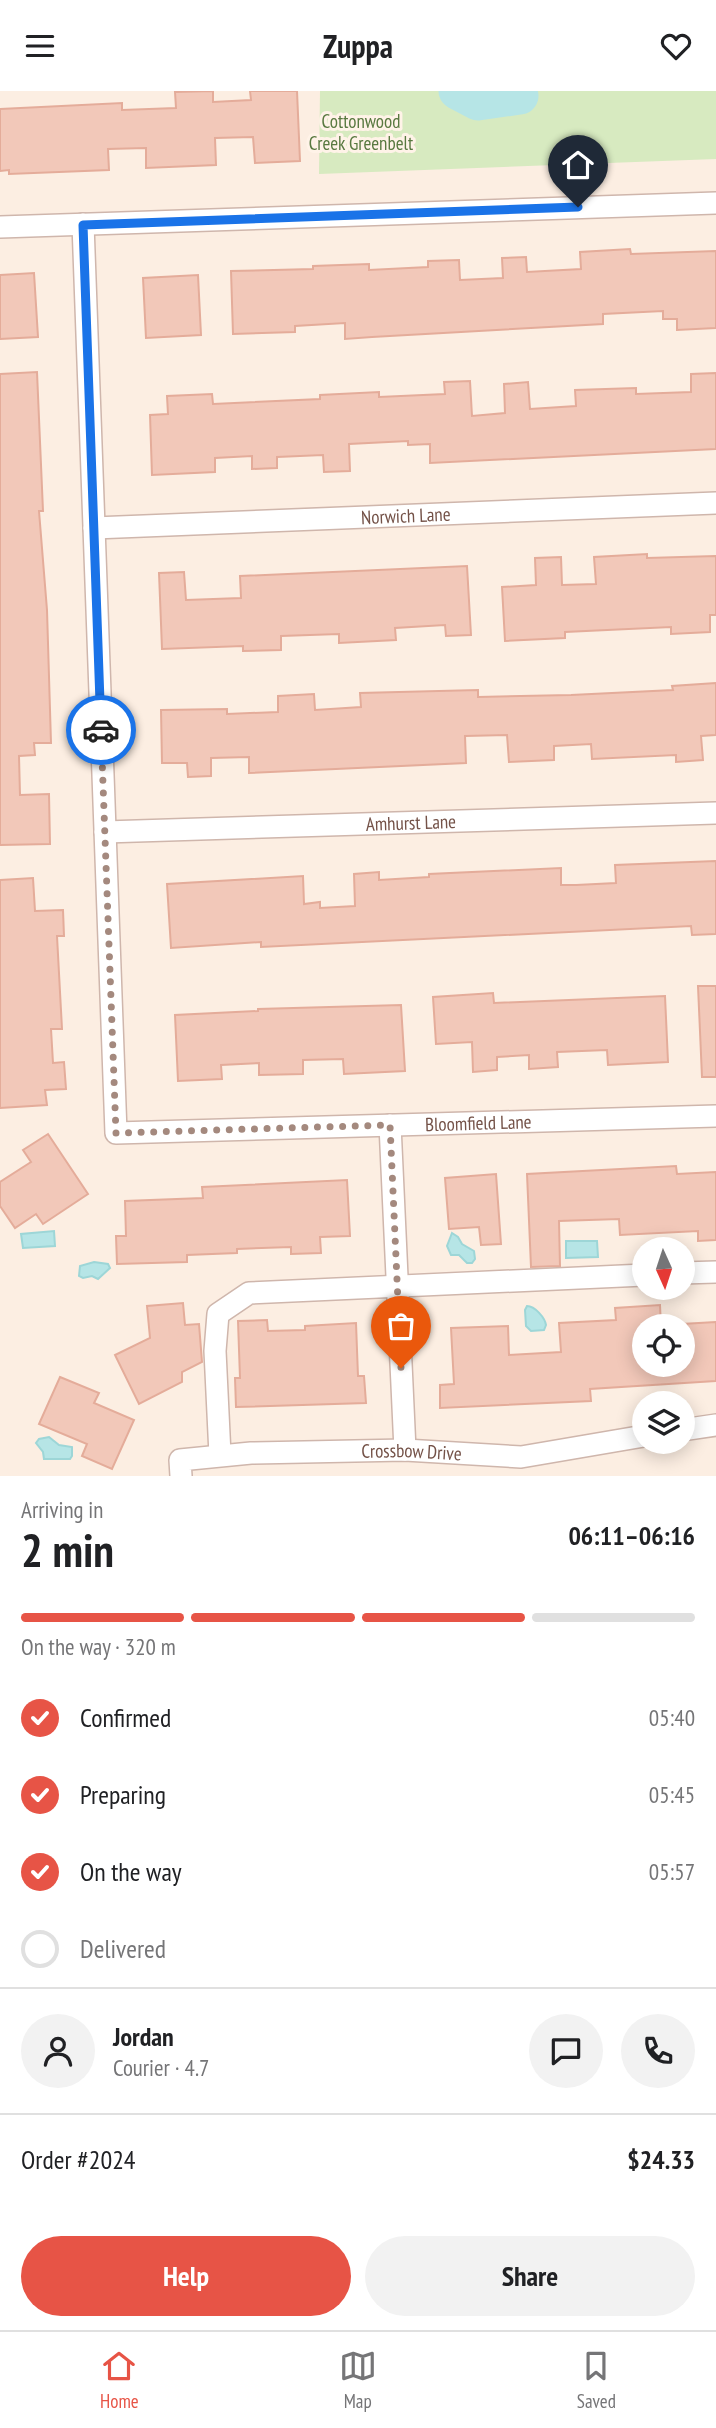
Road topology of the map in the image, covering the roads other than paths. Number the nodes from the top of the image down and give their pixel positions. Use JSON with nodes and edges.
{"nodes":[{"id":1,"x":716,"y":202,"type":"edge"},
{"id":2,"x":83,"y":225,"type":"junction"},
{"id":3,"x":0,"y":227,"type":"edge"},
{"id":4,"x":716,"y":503,"type":"edge"},
{"id":5,"x":94,"y":528,"type":"junction"},
{"id":6,"x":716,"y":813,"type":"edge"},
{"id":7,"x":105,"y":832,"type":"junction"},
{"id":8,"x":716,"y":1116,"type":"edge"},
{"id":9,"x":390,"y":1125,"type":"junction"},
{"id":10,"x":716,"y":1272,"type":"edge"},
{"id":11,"x":695,"y":1273,"type":"edge"},
{"id":12,"x":632,"y":1276,"type":"edge"},
{"id":13,"x":398,"y":1286,"type":"junction"},
{"id":14,"x":716,"y":1425,"type":"edge"},
{"id":15,"x":695,"y":1428,"type":"edge"},
{"id":16,"x":632,"y":1439,"type":"edge"},
{"id":17,"x":405,"y":1450,"type":"junction"},
{"id":18,"x":220,"y":1455,"type":"junction"},
{"id":19,"x":522,"y":1466,"type":"edge"},
{"id":20,"x":181,"y":1468,"type":"edge"}],
"edges":[{"from":1,"to":2,"type":"street"},
{"from":2,"to":3,"type":"street"},
{"from":2,"to":5,"type":"street"},
{"from":4,"to":5,"type":"street","name":"Norwich Lane"},
{"from":5,"to":7,"type":"street"},
{"from":6,"to":7,"type":"street","name":"Amhurst Lane"},
{"from":7,"to":9,"type":"street","name":"Bloomfield Lane"},
{"from":8,"to":9,"type":"street","name":"Bloomfield Lane"},
{"from":9,"to":13,"type":"street"},
{"from":10,"to":11,"type":"street"},
{"from":12,"to":13,"type":"street"},
{"from":13,"to":17,"type":"street"},
{"from":13,"to":18,"type":"street"},
{"from":14,"to":15,"type":"street"},
{"from":16,"to":19,"type":"street","name":"Crossbow Drive"},
{"from":17,"to":18,"type":"street","name":"Crossbow Drive"},
{"from":17,"to":19,"type":"street","name":"Crossbow Drive"},
{"from":18,"to":20,"type":"street","name":"Crossbow Drive"}]}
